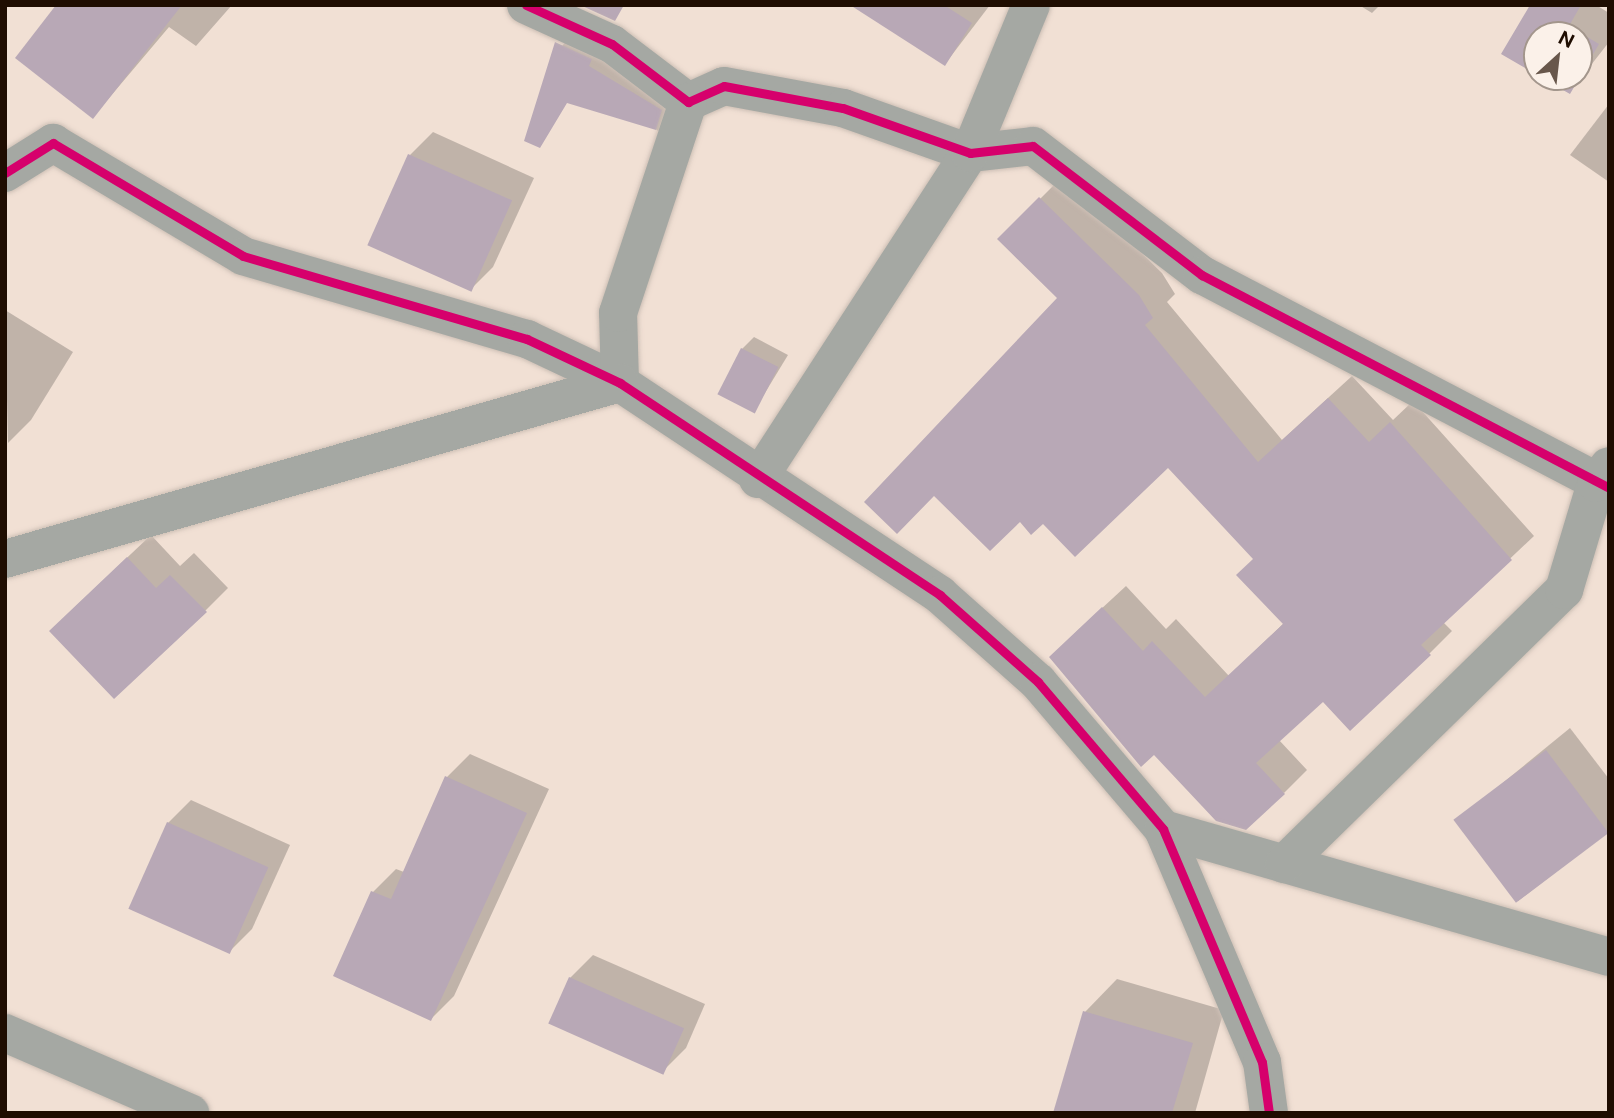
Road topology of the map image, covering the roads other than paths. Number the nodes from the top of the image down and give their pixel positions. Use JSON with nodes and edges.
{"nodes":[{"id":1,"x":526,"y":5,"type":"edge"},
{"id":2,"x":1031,"y":5,"type":"edge"},
{"id":3,"x":688,"y":102,"type":"junction"},
{"id":4,"x":970,"y":153,"type":"junction"},
{"id":5,"x":5,"y":173,"type":"edge"},
{"id":6,"x":620,"y":383,"type":"junction"},
{"id":7,"x":1605,"y":479,"type":"edge"},
{"id":8,"x":758,"y":480,"type":"junction"},
{"id":9,"x":5,"y":559,"type":"edge"},
{"id":10,"x":1163,"y":829,"type":"junction"},
{"id":11,"x":1284,"y":864,"type":"junction"},
{"id":12,"x":1609,"y":957,"type":"edge"},
{"id":13,"x":5,"y":1033,"type":"edge"},
{"id":14,"x":190,"y":1113,"type":"edge"},
{"id":15,"x":1269,"y":1113,"type":"edge"}],
"edges":[{"from":1,"to":3,"type":"street"},
{"from":2,"to":4,"type":"street"},
{"from":3,"to":4,"type":"street"},
{"from":3,"to":6,"type":"street"},
{"from":4,"to":7,"type":"street"},
{"from":4,"to":8,"type":"street"},
{"from":5,"to":6,"type":"street"},
{"from":6,"to":8,"type":"street"},
{"from":6,"to":9,"type":"street"},
{"from":7,"to":11,"type":"street"},
{"from":8,"to":10,"type":"street"},
{"from":10,"to":11,"type":"street"},
{"from":10,"to":15,"type":"street"},
{"from":11,"to":12,"type":"street"},
{"from":13,"to":14,"type":"street"}]}
